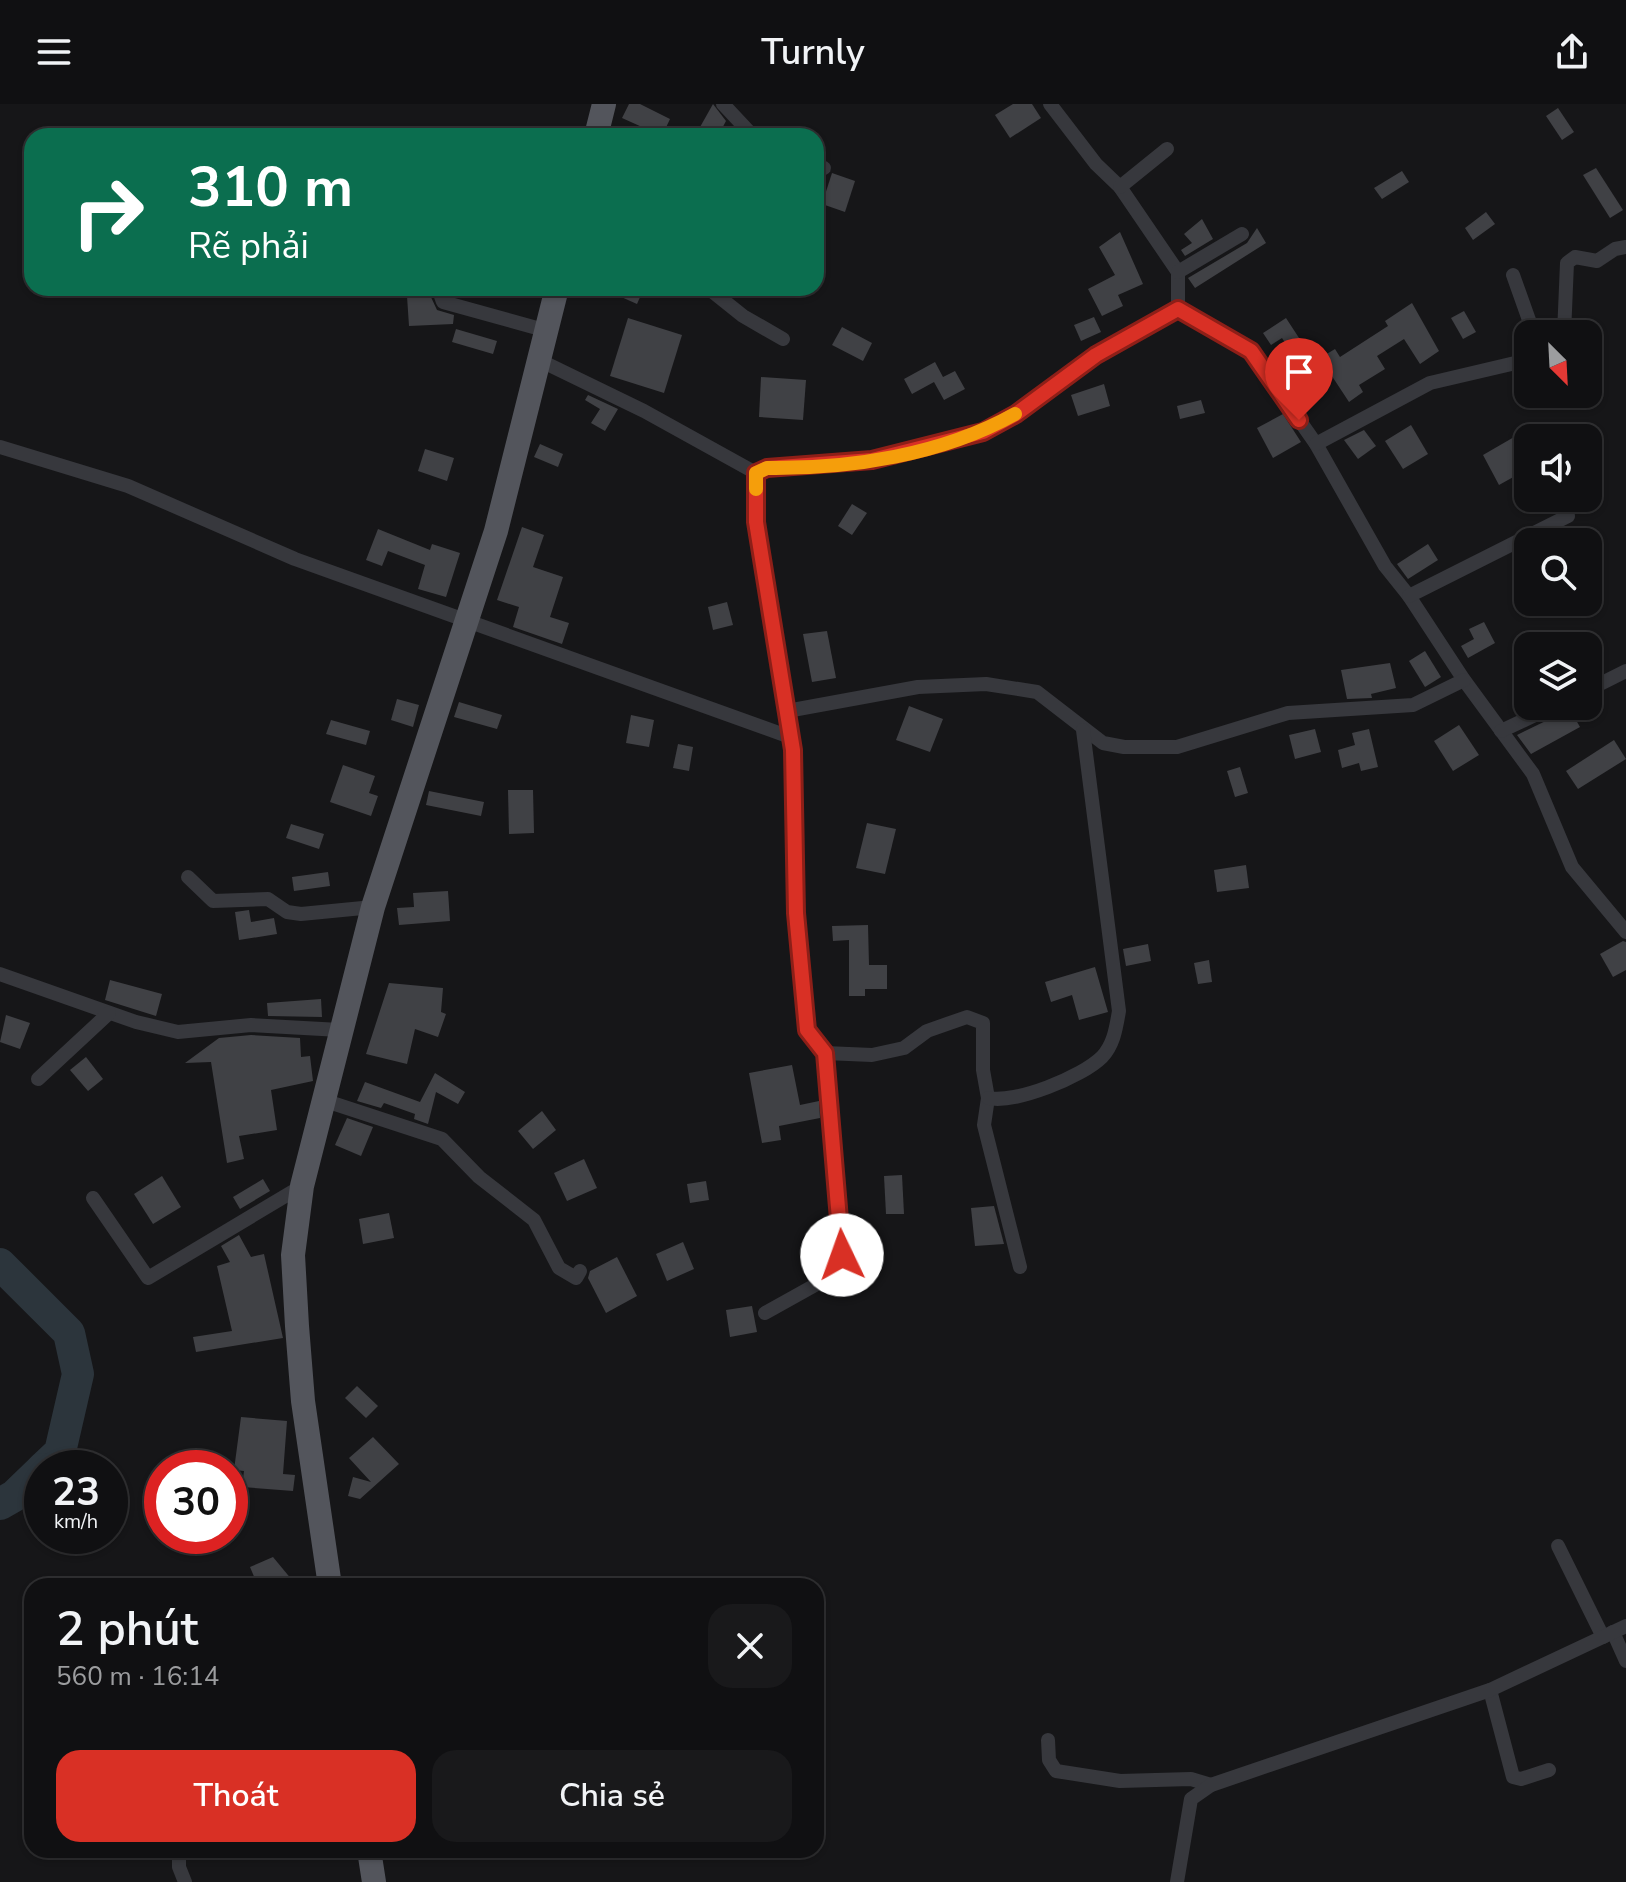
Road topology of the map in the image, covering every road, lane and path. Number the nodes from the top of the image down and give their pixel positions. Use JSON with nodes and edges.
{"nodes":[{"id":1,"x":604,"y":104,"type":"edge"},
{"id":2,"x":723,"y":104,"type":"edge"},
{"id":3,"x":1050,"y":104,"type":"edge"},
{"id":4,"x":598,"y":128,"type":"edge"},
{"id":5,"x":746,"y":128,"type":"edge"},
{"id":6,"x":1167,"y":149,"type":"dead end"},
{"id":7,"x":1120,"y":187,"type":"junction"},
{"id":8,"x":1242,"y":234,"type":"dead end"},
{"id":9,"x":1626,"y":247,"type":"edge"},
{"id":10,"x":1178,"y":272,"type":"junction"},
{"id":11,"x":1513,"y":275,"type":"dead end"},
{"id":12,"x":441,"y":296,"type":"edge"},
{"id":13,"x":555,"y":296,"type":"edge"},
{"id":14,"x":718,"y":296,"type":"edge"},
{"id":15,"x":1178,"y":309,"type":"junction"},
{"id":16,"x":1529,"y":320,"type":"edge"},
{"id":17,"x":1565,"y":320,"type":"edge"},
{"id":18,"x":544,"y":330,"type":"junction"},
{"id":19,"x":783,"y":339,"type":"dead end"},
{"id":20,"x":539,"y":360,"type":"junction"},
{"id":21,"x":1514,"y":363,"type":"edge"},
{"id":22,"x":1316,"y":444,"type":"junction"},
{"id":23,"x":0,"y":447,"type":"edge"},
{"id":24,"x":756,"y":473,"type":"junction"},
{"id":25,"x":1568,"y":516,"type":"dead end"},
{"id":26,"x":1409,"y":596,"type":"junction"},
{"id":27,"x":467,"y":621,"type":"junction"},
{"id":28,"x":1626,"y":671,"type":"edge"},
{"id":29,"x":1464,"y":680,"type":"junction"},
{"id":30,"x":1602,"y":683,"type":"edge"},
{"id":31,"x":787,"y":711,"type":"junction"},
{"id":32,"x":1524,"y":720,"type":"edge"},
{"id":33,"x":1083,"y":730,"type":"junction"},
{"id":34,"x":1501,"y":731,"type":"junction"},
{"id":35,"x":790,"y":737,"type":"junction"},
{"id":36,"x":188,"y":877,"type":"dead end"},
{"id":37,"x":373,"y":907,"type":"junction"},
{"id":38,"x":1626,"y":932,"type":"edge"},
{"id":39,"x":0,"y":974,"type":"edge"},
{"id":40,"x":109,"y":1013,"type":"junction"},
{"id":41,"x":340,"y":1030,"type":"junction"},
{"id":42,"x":825,"y":1053,"type":"junction"},
{"id":43,"x":38,"y":1079,"type":"dead end"},
{"id":44,"x":988,"y":1098,"type":"junction"},
{"id":45,"x":326,"y":1101,"type":"junction"},
{"id":46,"x":302,"y":1186,"type":"junction"},
{"id":47,"x":93,"y":1198,"type":"dead end"},
{"id":48,"x":1020,"y":1267,"type":"dead end"},
{"id":49,"x":580,"y":1271,"type":"dead end"},
{"id":50,"x":765,"y":1313,"type":"dead end"},
{"id":51,"x":1558,"y":1546,"type":"dead end"},
{"id":52,"x":329,"y":1578,"type":"edge"},
{"id":53,"x":1614,"y":1632,"type":"edge"},
{"id":54,"x":1626,"y":1661,"type":"edge"},
{"id":55,"x":1490,"y":1690,"type":"junction"},
{"id":56,"x":1048,"y":1740,"type":"dead end"},
{"id":57,"x":1549,"y":1770,"type":"dead end"},
{"id":58,"x":1211,"y":1785,"type":"junction"},
{"id":59,"x":179,"y":1858,"type":"edge"},
{"id":60,"x":370,"y":1858,"type":"edge"},
{"id":61,"x":185,"y":1882,"type":"edge"},
{"id":62,"x":374,"y":1882,"type":"edge"},
{"id":63,"x":1177,"y":1882,"type":"edge"}],
"edges":[{"from":1,"to":4,"type":"main road"},
{"from":2,"to":5,"type":"street"},
{"from":3,"to":7,"type":"street"},
{"from":6,"to":7,"type":"street"},
{"from":7,"to":10,"type":"street"},
{"from":8,"to":10,"type":"street"},
{"from":9,"to":17,"type":"street"},
{"from":10,"to":15,"type":"street"},
{"from":11,"to":16,"type":"street"},
{"from":12,"to":18,"type":"street"},
{"from":13,"to":18,"type":"main road"},
{"from":14,"to":19,"type":"street"},
{"from":15,"to":22,"type":"street"},
{"from":15,"to":24,"type":"street"},
{"from":18,"to":20,"type":"main road"},
{"from":20,"to":24,"type":"street"},
{"from":20,"to":27,"type":"main road"},
{"from":21,"to":22,"type":"street"},
{"from":22,"to":26,"type":"street"},
{"from":23,"to":27,"type":"street"},
{"from":24,"to":31,"type":"street"},
{"from":25,"to":26,"type":"street"},
{"from":26,"to":29,"type":"street"},
{"from":27,"to":35,"type":"street"},
{"from":27,"to":37,"type":"main road"},
{"from":28,"to":30,"type":"street"},
{"from":29,"to":33,"type":"street"},
{"from":29,"to":34,"type":"street"},
{"from":31,"to":33,"type":"street"},
{"from":31,"to":35,"type":"street"},
{"from":32,"to":34,"type":"street"},
{"from":33,"to":44,"type":"street"},
{"from":34,"to":38,"type":"street"},
{"from":35,"to":42,"type":"street"},
{"from":36,"to":37,"type":"street"},
{"from":37,"to":41,"type":"main road"},
{"from":39,"to":40,"type":"street"},
{"from":40,"to":41,"type":"street"},
{"from":40,"to":43,"type":"street"},
{"from":41,"to":45,"type":"main road"},
{"from":42,"to":44,"type":"street"},
{"from":42,"to":50,"type":"street"},
{"from":44,"to":48,"type":"street"},
{"from":45,"to":46,"type":"main road"},
{"from":45,"to":49,"type":"street"},
{"from":46,"to":47,"type":"street"},
{"from":46,"to":52,"type":"main road"},
{"from":51,"to":53,"type":"street"},
{"from":53,"to":54,"type":"street"},
{"from":53,"to":55,"type":"street"},
{"from":55,"to":57,"type":"street"},
{"from":55,"to":58,"type":"street"},
{"from":56,"to":58,"type":"street"},
{"from":58,"to":63,"type":"street"},
{"from":59,"to":61,"type":"street"},
{"from":60,"to":62,"type":"main road"}]}
